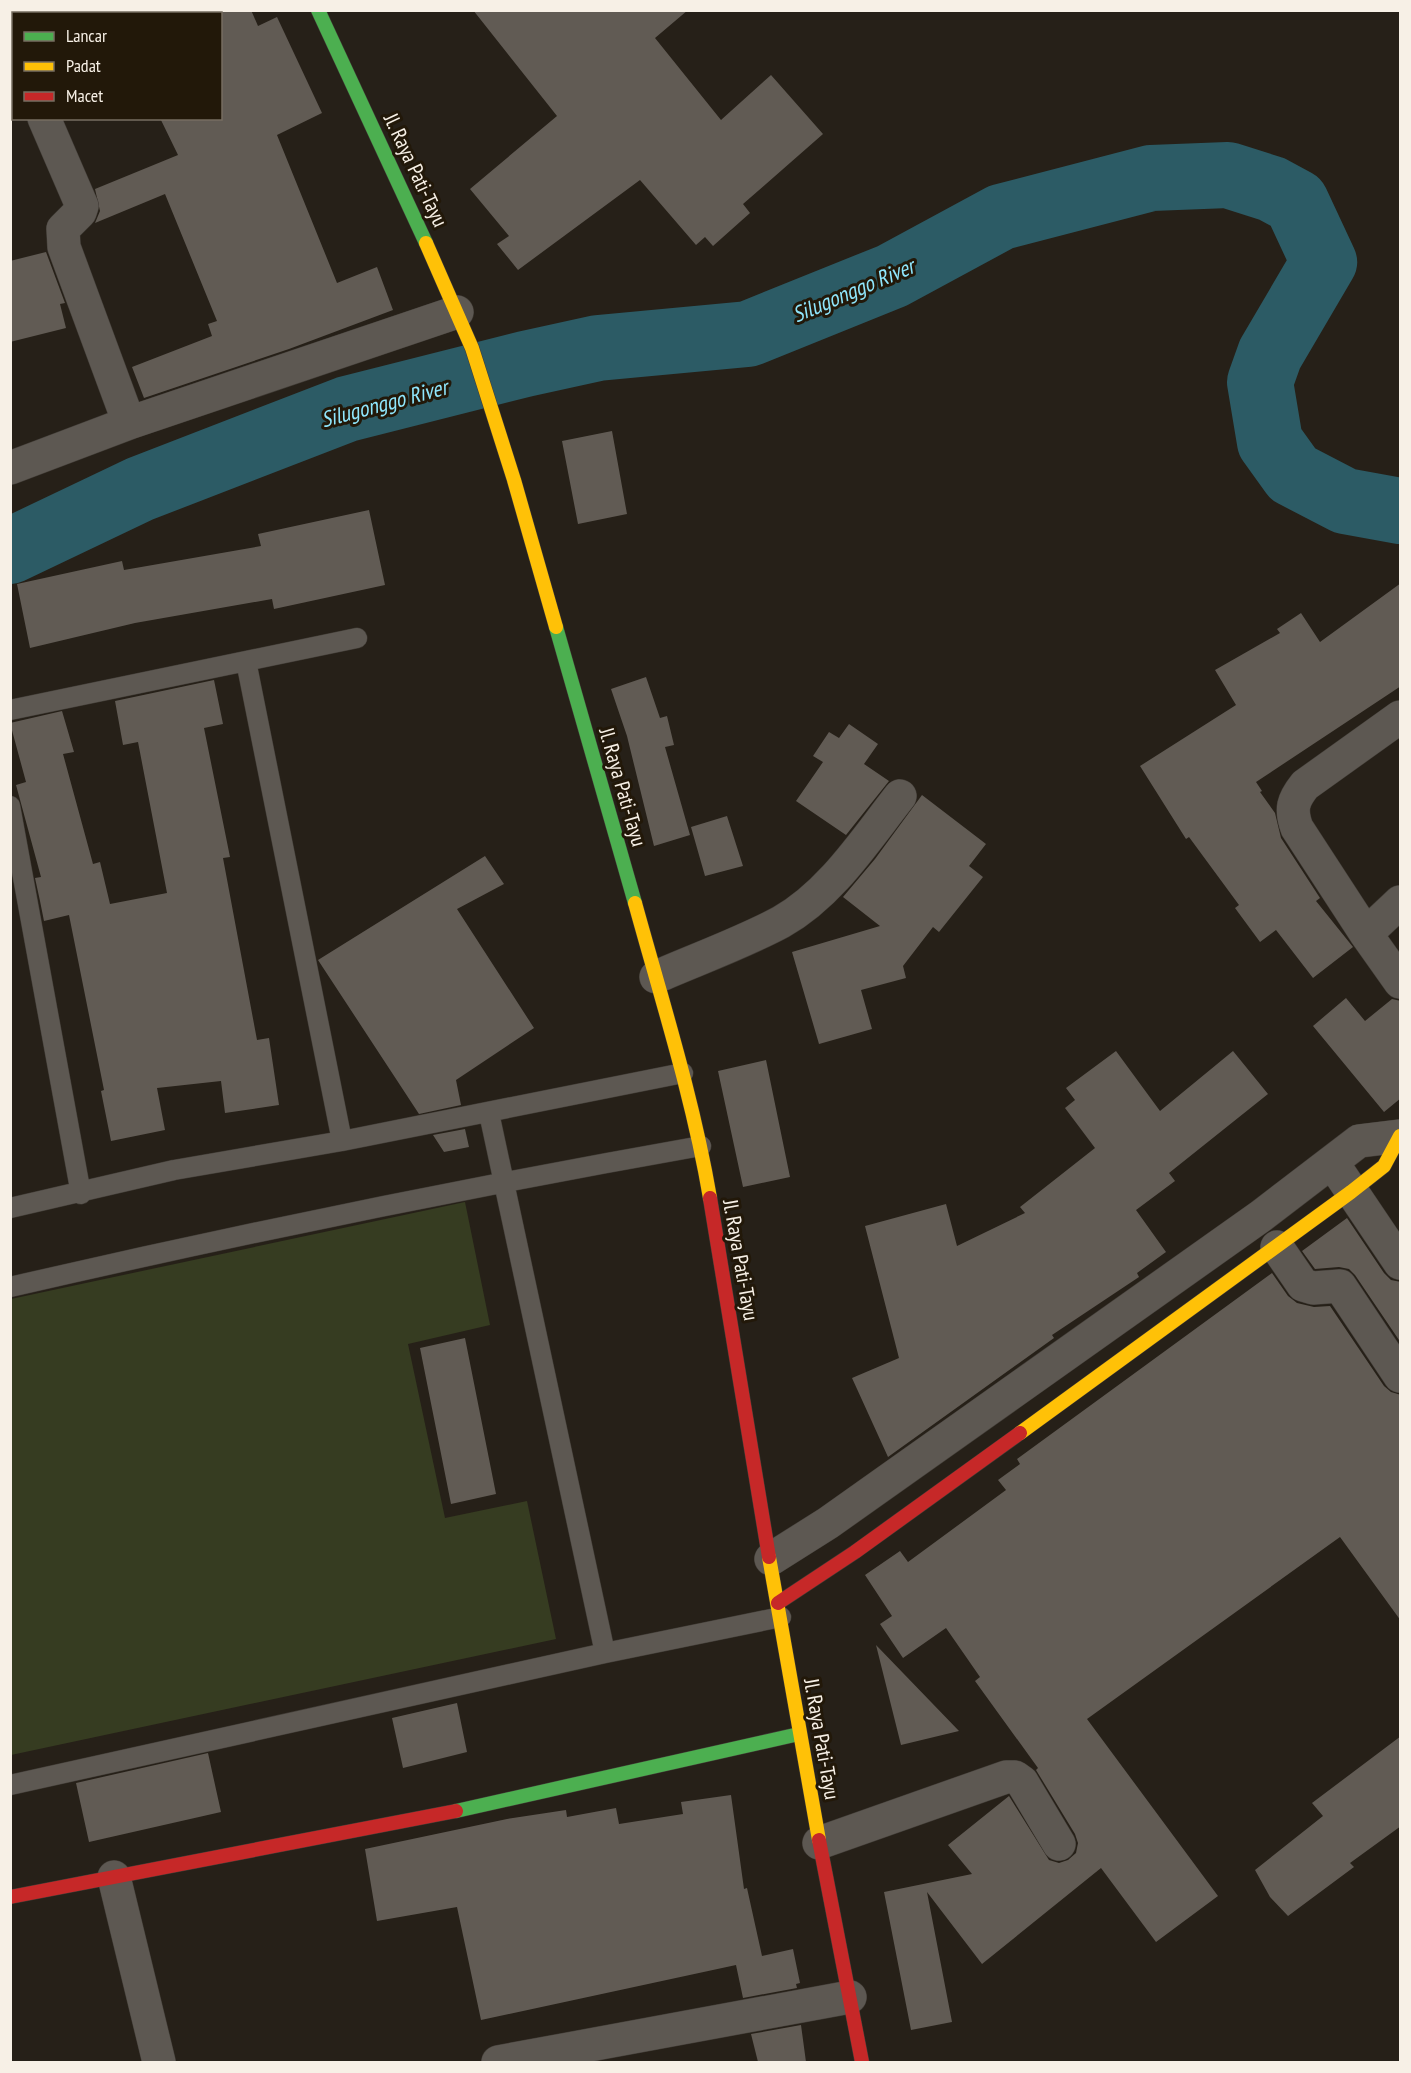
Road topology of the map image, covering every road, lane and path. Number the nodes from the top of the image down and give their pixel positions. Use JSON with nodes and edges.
{"nodes":[{"id":1,"x":318,"y":10,"type":"edge"},
{"id":2,"x":45,"y":120,"type":"edge"},
{"id":3,"x":457,"y":312,"type":"junction"},
{"id":4,"x":129,"y":423,"type":"junction"},
{"id":5,"x":10,"y":468,"type":"edge"},
{"id":6,"x":357,"y":639,"type":"dead end"},
{"id":7,"x":246,"y":661,"type":"junction"},
{"id":8,"x":10,"y":710,"type":"edge"},
{"id":9,"x":1401,"y":717,"type":"edge"},
{"id":10,"x":900,"y":796,"type":"dead end"},
{"id":11,"x":10,"y":806,"type":"edge"},
{"id":12,"x":1401,"y":902,"type":"edge"},
{"id":13,"x":1366,"y":934,"type":"junction"},
{"id":14,"x":656,"y":977,"type":"junction"},
{"id":15,"x":1401,"y":982,"type":"edge"},
{"id":16,"x":683,"y":1073,"type":"junction"},
{"id":17,"x":489,"y":1113,"type":"junction"},
{"id":18,"x":1401,"y":1136,"type":"edge"},
{"id":19,"x":342,"y":1141,"type":"junction"},
{"id":20,"x":701,"y":1146,"type":"junction"},
{"id":21,"x":1332,"y":1162,"type":"junction"},
{"id":22,"x":503,"y":1181,"type":"junction"},
{"id":23,"x":1351,"y":1192,"type":"junction"},
{"id":24,"x":81,"y":1194,"type":"junction"},
{"id":25,"x":10,"y":1208,"type":"edge"},
{"id":26,"x":1218,"y":1246,"type":"junction"},
{"id":27,"x":1277,"y":1247,"type":"junction"},
{"id":28,"x":1401,"y":1263,"type":"edge"},
{"id":29,"x":1239,"y":1274,"type":"junction"},
{"id":30,"x":10,"y":1287,"type":"edge"},
{"id":31,"x":1401,"y":1376,"type":"edge"},
{"id":32,"x":771,"y":1559,"type":"junction"},
{"id":33,"x":780,"y":1610,"type":"junction"},
{"id":34,"x":605,"y":1653,"type":"junction"},
{"id":35,"x":799,"y":1734,"type":"junction"},
{"id":36,"x":10,"y":1785,"type":"edge"},
{"id":37,"x":819,"y":1843,"type":"junction"},
{"id":38,"x":1059,"y":1844,"type":"dead end"},
{"id":39,"x":114,"y":1877,"type":"junction"},
{"id":40,"x":10,"y":1897,"type":"edge"},
{"id":41,"x":850,"y":1997,"type":"junction"},
{"id":42,"x":159,"y":2062,"type":"edge"},
{"id":43,"x":498,"y":2062,"type":"edge"},
{"id":44,"x":862,"y":2062,"type":"edge"}],
"edges":[{"from":1,"to":3,"type":"main road","name":"Jl. Raya Pati-Tayu"},
{"from":2,"to":4,"type":"street"},
{"from":3,"to":4,"type":"street"},
{"from":3,"to":14,"type":"main road","name":"Jl. Raya Pati-Tayu"},
{"from":4,"to":5,"type":"street"},
{"from":6,"to":7,"type":"lane"},
{"from":7,"to":8,"type":"lane"},
{"from":7,"to":19,"type":"lane"},
{"from":9,"to":13,"type":"street"},
{"from":10,"to":14,"type":"street"},
{"from":11,"to":24,"type":"lane"},
{"from":12,"to":13,"type":"street"},
{"from":13,"to":15,"type":"street"},
{"from":14,"to":16,"type":"main road","name":"Jl. Raya Pati-Tayu"},
{"from":16,"to":17,"type":"lane"},
{"from":16,"to":20,"type":"main road","name":"Jl. Raya Pati-Tayu"},
{"from":17,"to":19,"type":"lane"},
{"from":17,"to":22,"type":"lane"},
{"from":18,"to":21,"type":"street"},
{"from":18,"to":23,"type":"main road"},
{"from":19,"to":24,"type":"lane"},
{"from":20,"to":22,"type":"lane"},
{"from":20,"to":32,"type":"main road","name":"Jl. Raya Pati-Tayu"},
{"from":21,"to":23,"type":"street"},
{"from":21,"to":26,"type":"street"},
{"from":22,"to":30,"type":"lane"},
{"from":22,"to":34,"type":"lane"},
{"from":23,"to":27,"type":"main road"},
{"from":23,"to":28,"type":"street"},
{"from":24,"to":25,"type":"lane"},
{"from":26,"to":29,"type":"street"},
{"from":26,"to":32,"type":"street"},
{"from":27,"to":29,"type":"main road"},
{"from":27,"to":31,"type":"street"},
{"from":29,"to":33,"type":"main road"},
{"from":32,"to":33,"type":"main road","name":"Jl. Raya Pati-Tayu"},
{"from":33,"to":34,"type":"lane"},
{"from":33,"to":35,"type":"main road","name":"Jl. Raya Pati-Tayu"},
{"from":34,"to":36,"type":"lane"},
{"from":35,"to":37,"type":"main road","name":"Jl. Raya Pati-Tayu"},
{"from":35,"to":39,"type":"main road"},
{"from":37,"to":38,"type":"street"},
{"from":37,"to":41,"type":"main road","name":"Jl. Raya Pati-Tayu"},
{"from":39,"to":40,"type":"main road"},
{"from":39,"to":42,"type":"street"},
{"from":41,"to":43,"type":"street"},
{"from":41,"to":44,"type":"main road","name":"Jl. Raya Pati-Tayu"}]}
